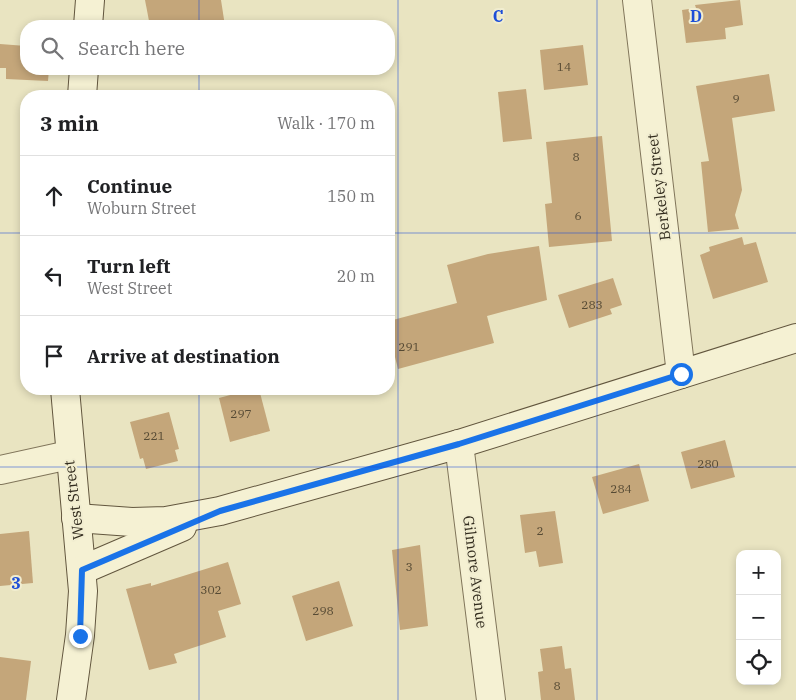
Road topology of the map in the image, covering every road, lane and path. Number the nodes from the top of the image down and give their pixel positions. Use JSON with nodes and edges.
{"nodes":[{"id":1,"x":90,"y":0,"type":"edge"},
{"id":2,"x":637,"y":0,"type":"edge"},
{"id":3,"x":88,"y":20,"type":"edge"},
{"id":4,"x":84,"y":75,"type":"edge"},
{"id":5,"x":82,"y":90,"type":"edge"},
{"id":6,"x":796,"y":338,"type":"edge"},
{"id":7,"x":681,"y":374,"type":"junction"},
{"id":8,"x":65,"y":395,"type":"edge"},
{"id":9,"x":459,"y":444,"type":"junction"},
{"id":10,"x":69,"y":455,"type":"junction"},
{"id":11,"x":0,"y":470,"type":"edge"},
{"id":12,"x":220,"y":511,"type":"junction"},
{"id":13,"x":76,"y":518,"type":"junction"},
{"id":14,"x":82,"y":570,"type":"junction"},
{"id":15,"x":71,"y":700,"type":"edge"},
{"id":16,"x":491,"y":700,"type":"edge"}],
"edges":[{"from":1,"to":3,"type":"street"},
{"from":2,"to":7,"type":"street","name":"Berkeley Street"},
{"from":4,"to":5,"type":"street"},
{"from":6,"to":7,"type":"street"},
{"from":7,"to":9,"type":"street"},
{"from":8,"to":10,"type":"street","name":"West Street"},
{"from":9,"to":12,"type":"street"},
{"from":9,"to":16,"type":"street","name":"Gilmore Avenue"},
{"from":10,"to":11,"type":"street"},
{"from":10,"to":13,"type":"street","name":"West Street"},
{"from":12,"to":13,"type":"street"},
{"from":12,"to":14,"type":"street"},
{"from":13,"to":14,"type":"street","name":"West Street"},
{"from":14,"to":15,"type":"street","name":"West Street"}]}
